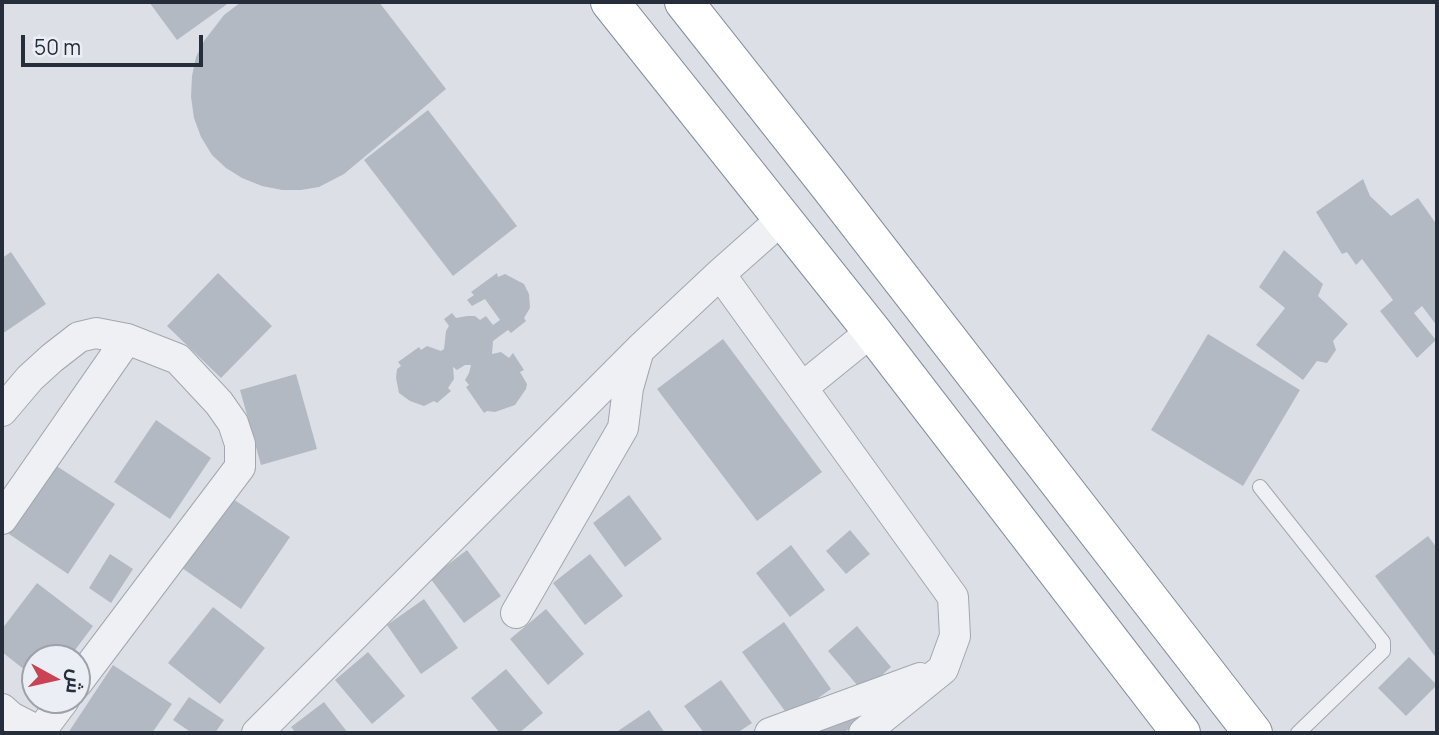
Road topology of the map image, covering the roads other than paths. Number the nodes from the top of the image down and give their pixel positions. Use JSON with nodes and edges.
{"nodes":[{"id":1,"x":610,"y":2,"type":"edge"},
{"id":2,"x":684,"y":2,"type":"edge"},
{"id":3,"x":782,"y":219,"type":"junction"},
{"id":4,"x":720,"y":274,"type":"junction"},
{"id":5,"x":872,"y":331,"type":"junction"},
{"id":6,"x":127,"y":339,"type":"junction"},
{"id":7,"x":639,"y":350,"type":"junction"},
{"id":8,"x":803,"y":387,"type":"junction"},
{"id":9,"x":2,"y":411,"type":"edge"},
{"id":10,"x":1260,"y":486,"type":"dead end"},
{"id":11,"x":2,"y":519,"type":"edge"},
{"id":12,"x":516,"y":613,"type":"dead end"},
{"id":13,"x":91,"y":664,"type":"edge"},
{"id":14,"x":943,"y":669,"type":"junction"},
{"id":15,"x":54,"y":714,"type":"edge"},
{"id":16,"x":5,"y":717,"type":"edge"},
{"id":17,"x":41,"y":733,"type":"edge"},
{"id":18,"x":257,"y":733,"type":"edge"},
{"id":19,"x":770,"y":733,"type":"edge"},
{"id":20,"x":864,"y":733,"type":"edge"},
{"id":21,"x":1181,"y":733,"type":"edge"},
{"id":22,"x":1253,"y":733,"type":"edge"},
{"id":23,"x":1297,"y":733,"type":"edge"}],
"edges":[{"from":1,"to":3,"type":"highway"},
{"from":2,"to":22,"type":"highway"},
{"from":3,"to":4,"type":"street"},
{"from":3,"to":5,"type":"highway"},
{"from":4,"to":7,"type":"street"},
{"from":4,"to":8,"type":"street"},
{"from":5,"to":8,"type":"street"},
{"from":5,"to":21,"type":"highway"},
{"from":6,"to":9,"type":"street"},
{"from":6,"to":11,"type":"street"},
{"from":6,"to":13,"type":"street"},
{"from":7,"to":12,"type":"street"},
{"from":7,"to":18,"type":"street"},
{"from":8,"to":14,"type":"street"},
{"from":10,"to":23,"type":"lane"},
{"from":14,"to":19,"type":"street"},
{"from":14,"to":20,"type":"street"},
{"from":15,"to":17,"type":"street"},
{"from":16,"to":17,"type":"street"}]}
